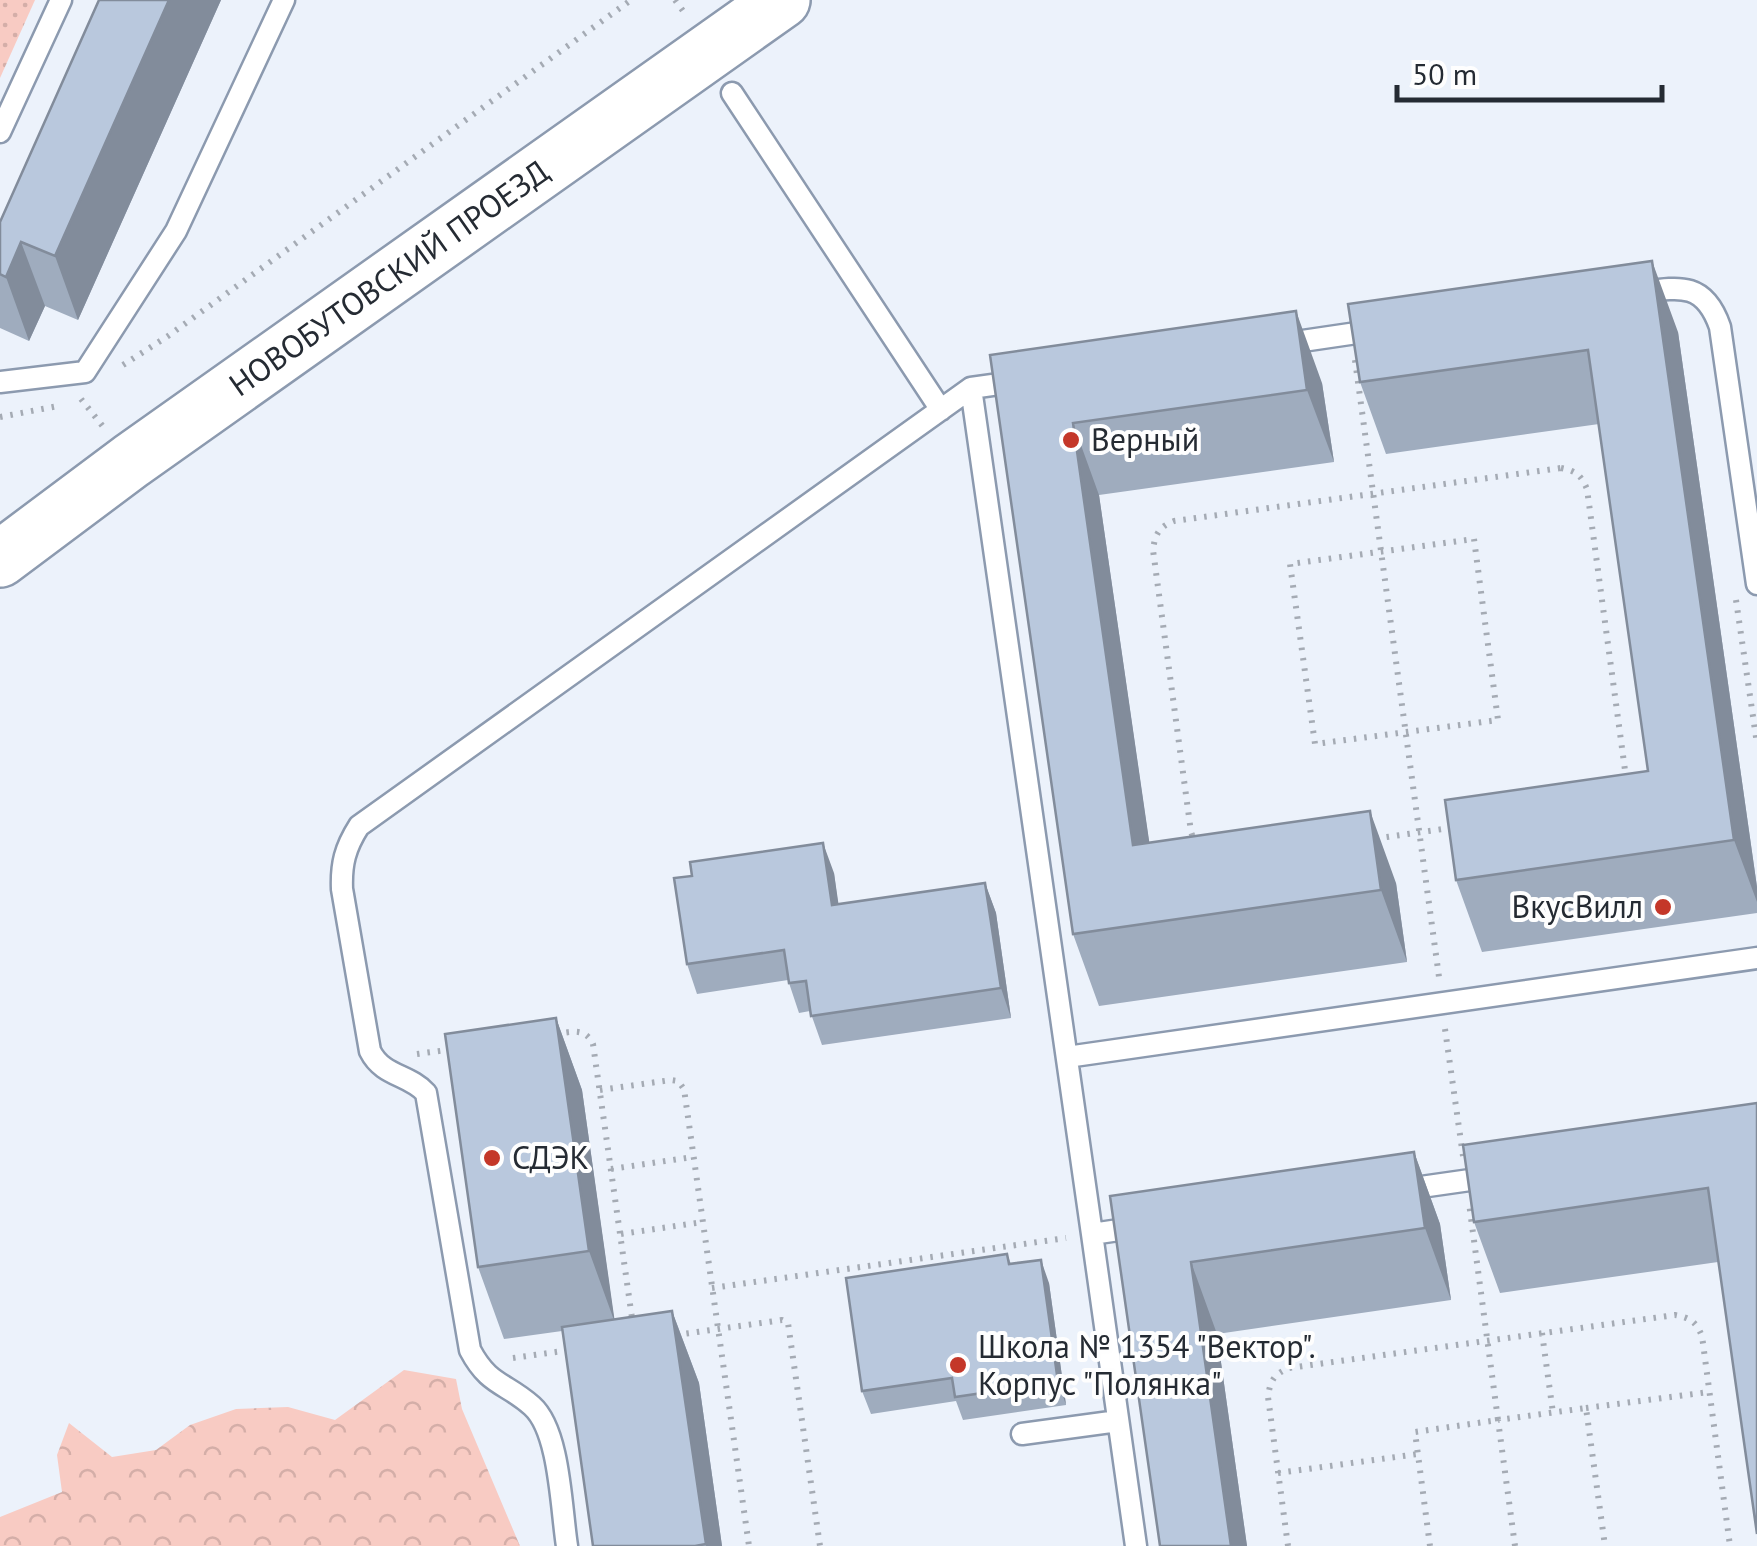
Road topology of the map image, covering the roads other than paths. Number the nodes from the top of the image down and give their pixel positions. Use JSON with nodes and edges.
{"nodes":[{"id":1,"x":61,"y":0,"type":"edge"},
{"id":2,"x":284,"y":0,"type":"edge"},
{"id":3,"x":782,"y":0,"type":"edge"},
{"id":4,"x":732,"y":93,"type":"dead end"},
{"id":5,"x":0,"y":132,"type":"edge"},
{"id":6,"x":1610,"y":297,"type":"edge"},
{"id":7,"x":1389,"y":328,"type":"edge"},
{"id":8,"x":1256,"y":347,"type":"edge"},
{"id":9,"x":1047,"y":377,"type":"edge"},
{"id":10,"x":0,"y":382,"type":"edge"},
{"id":11,"x":971,"y":388,"type":"junction"},
{"id":12,"x":941,"y":410,"type":"junction"},
{"id":13,"x":69,"y":506,"type":"junction"},
{"id":14,"x":0,"y":510,"type":"edge"},
{"id":15,"x":0,"y":559,"type":"edge"},
{"id":16,"x":1757,"y":584,"type":"edge"},
{"id":17,"x":1757,"y":958,"type":"edge"},
{"id":18,"x":1067,"y":1057,"type":"junction"},
{"id":19,"x":1514,"y":1174,"type":"edge"},
{"id":20,"x":1378,"y":1193,"type":"edge"},
{"id":21,"x":1166,"y":1224,"type":"edge"},
{"id":22,"x":1092,"y":1234,"type":"junction"},
{"id":23,"x":1118,"y":1421,"type":"junction"},
{"id":24,"x":1022,"y":1434,"type":"dead end"},
{"id":25,"x":567,"y":1546,"type":"edge"},
{"id":26,"x":1136,"y":1546,"type":"edge"}],
"edges":[{"from":1,"to":5,"type":"lane"},
{"from":2,"to":10,"type":"lane"},
{"from":3,"to":13,"type":"street","name":"НОВОБУТОВСКИЙ ПРОЕЗД"},
{"from":4,"to":12,"type":"lane"},
{"from":6,"to":16,"type":"lane"},
{"from":7,"to":8,"type":"lane"},
{"from":9,"to":11,"type":"lane"},
{"from":11,"to":12,"type":"lane"},
{"from":11,"to":18,"type":"lane"},
{"from":12,"to":25,"type":"lane"},
{"from":13,"to":14,"type":"street"},
{"from":13,"to":15,"type":"street","name":"НОВОБУТОВСКИЙ ПРОЕЗД"},
{"from":17,"to":18,"type":"lane"},
{"from":18,"to":22,"type":"lane"},
{"from":19,"to":20,"type":"lane"},
{"from":21,"to":22,"type":"lane"},
{"from":22,"to":23,"type":"lane"},
{"from":23,"to":24,"type":"lane"},
{"from":23,"to":26,"type":"lane"}]}
